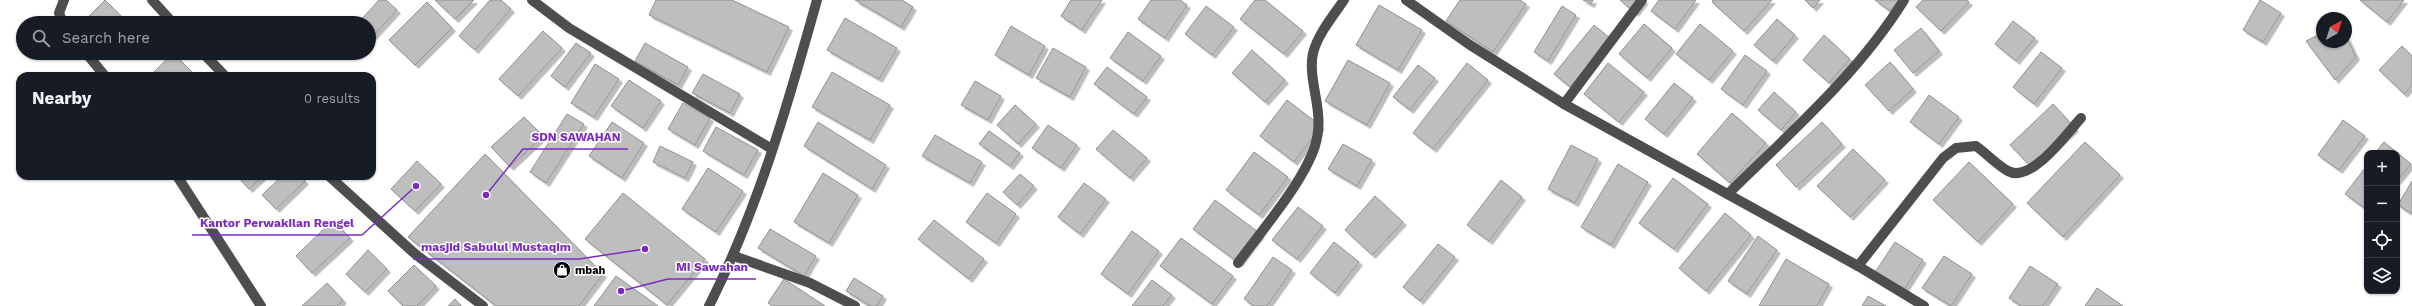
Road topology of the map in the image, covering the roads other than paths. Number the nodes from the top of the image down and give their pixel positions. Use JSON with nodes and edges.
{"nodes":[{"id":1,"x":64,"y":0,"type":"edge"},
{"id":2,"x":152,"y":0,"type":"edge"},
{"id":3,"x":532,"y":0,"type":"edge"},
{"id":4,"x":818,"y":0,"type":"edge"},
{"id":5,"x":1344,"y":0,"type":"edge"},
{"id":6,"x":1406,"y":0,"type":"edge"},
{"id":7,"x":1642,"y":0,"type":"edge"},
{"id":8,"x":1904,"y":0,"type":"edge"},
{"id":9,"x":60,"y":16,"type":"edge"},
{"id":10,"x":167,"y":16,"type":"edge"},
{"id":11,"x":92,"y":60,"type":"edge"},
{"id":12,"x":210,"y":60,"type":"edge"},
{"id":13,"x":102,"y":72,"type":"edge"},
{"id":14,"x":221,"y":72,"type":"edge"},
{"id":15,"x":1564,"y":104,"type":"junction"},
{"id":16,"x":2081,"y":118,"type":"dead end"},
{"id":17,"x":772,"y":150,"type":"junction"},
{"id":18,"x":181,"y":180,"type":"edge"},
{"id":19,"x":332,"y":180,"type":"edge"},
{"id":20,"x":1728,"y":194,"type":"junction"},
{"id":21,"x":734,"y":256,"type":"junction"},
{"id":22,"x":1238,"y":263,"type":"dead end"},
{"id":23,"x":1858,"y":266,"type":"junction"},
{"id":24,"x":261,"y":306,"type":"edge"},
{"id":25,"x":483,"y":306,"type":"edge"},
{"id":26,"x":710,"y":306,"type":"edge"},
{"id":27,"x":855,"y":306,"type":"edge"},
{"id":28,"x":1924,"y":306,"type":"edge"}],
"edges":[{"from":1,"to":9,"type":"street"},
{"from":2,"to":10,"type":"street"},
{"from":3,"to":17,"type":"street"},
{"from":4,"to":17,"type":"street"},
{"from":5,"to":22,"type":"street"},
{"from":6,"to":15,"type":"street"},
{"from":7,"to":15,"type":"street"},
{"from":8,"to":20,"type":"street"},
{"from":11,"to":13,"type":"street"},
{"from":12,"to":14,"type":"street"},
{"from":15,"to":20,"type":"street"},
{"from":16,"to":23,"type":"street"},
{"from":17,"to":21,"type":"street"},
{"from":18,"to":24,"type":"street"},
{"from":19,"to":25,"type":"street"},
{"from":20,"to":23,"type":"street"},
{"from":21,"to":26,"type":"street"},
{"from":21,"to":27,"type":"street"},
{"from":23,"to":28,"type":"street"}]}
